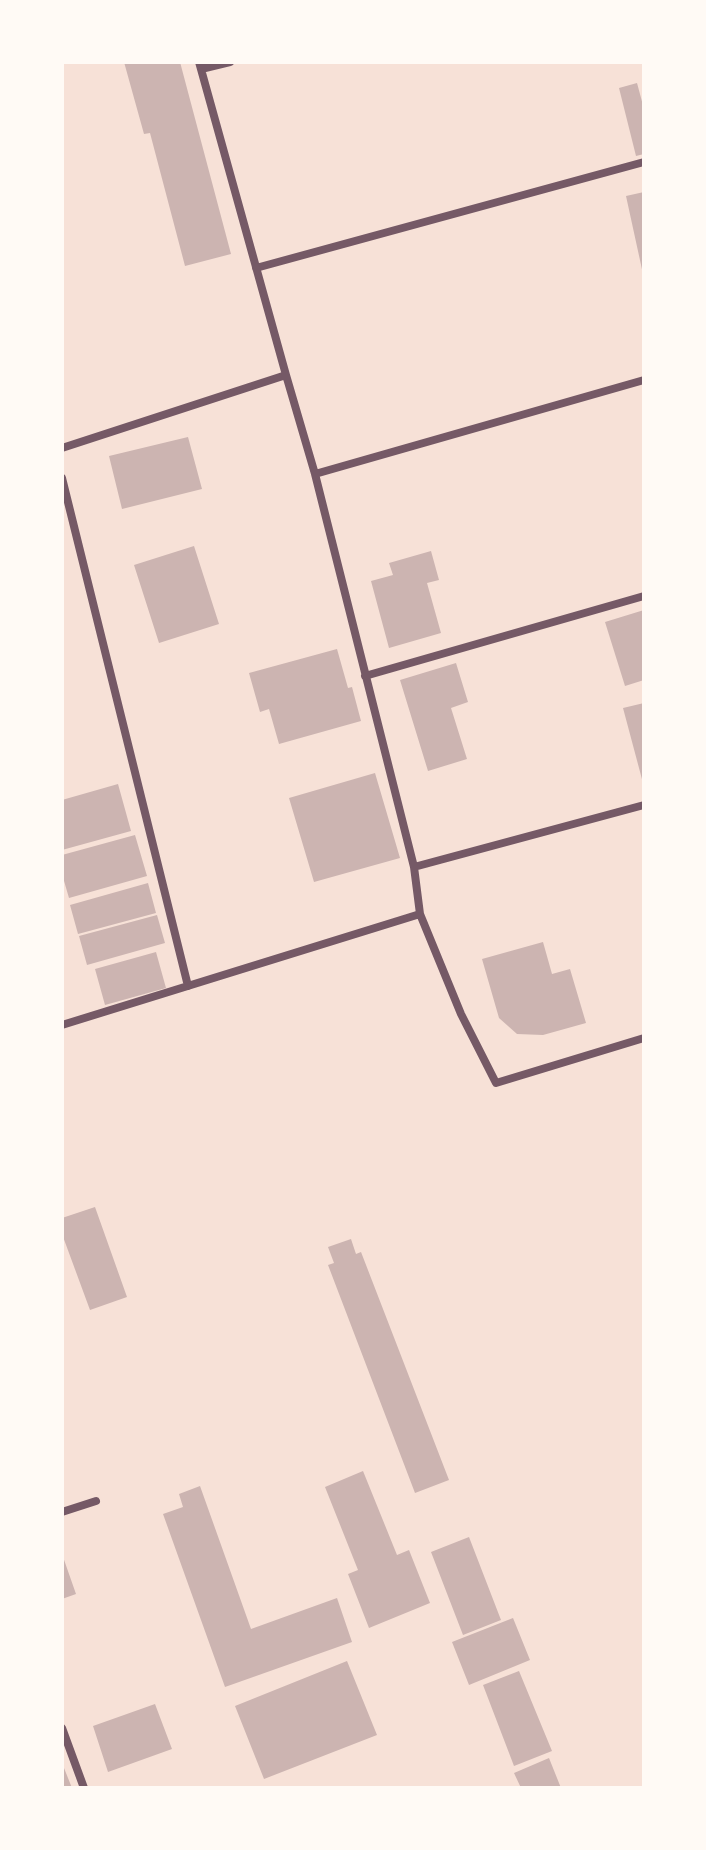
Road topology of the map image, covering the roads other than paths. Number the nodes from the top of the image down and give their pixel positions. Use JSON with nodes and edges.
{"nodes":[{"id":1,"x":230,"y":62,"type":"edge"},
{"id":2,"x":200,"y":66,"type":"edge"},
{"id":3,"x":644,"y":162,"type":"edge"},
{"id":4,"x":256,"y":268,"type":"junction"},
{"id":5,"x":286,"y":375,"type":"junction"},
{"id":6,"x":644,"y":380,"type":"edge"},
{"id":7,"x":62,"y":448,"type":"edge"},
{"id":8,"x":315,"y":474,"type":"junction"},
{"id":9,"x":62,"y":478,"type":"edge"},
{"id":10,"x":644,"y":596,"type":"edge"},
{"id":11,"x":365,"y":676,"type":"junction"},
{"id":12,"x":644,"y":805,"type":"edge"},
{"id":13,"x":414,"y":867,"type":"junction"},
{"id":14,"x":420,"y":914,"type":"junction"},
{"id":15,"x":188,"y":986,"type":"junction"},
{"id":16,"x":62,"y":1025,"type":"edge"},
{"id":17,"x":644,"y":1038,"type":"edge"},
{"id":18,"x":96,"y":1501,"type":"dead end"},
{"id":19,"x":62,"y":1512,"type":"edge"},
{"id":20,"x":62,"y":1728,"type":"edge"},
{"id":21,"x":84,"y":1788,"type":"edge"}],
"edges":[{"from":1,"to":2,"type":"street"},
{"from":2,"to":4,"type":"street"},
{"from":3,"to":4,"type":"street"},
{"from":4,"to":5,"type":"street"},
{"from":5,"to":7,"type":"street"},
{"from":5,"to":8,"type":"street"},
{"from":6,"to":8,"type":"street"},
{"from":8,"to":11,"type":"street"},
{"from":9,"to":15,"type":"street"},
{"from":10,"to":11,"type":"street"},
{"from":11,"to":13,"type":"street"},
{"from":12,"to":13,"type":"street"},
{"from":13,"to":14,"type":"street"},
{"from":14,"to":15,"type":"street"},
{"from":14,"to":17,"type":"street"},
{"from":15,"to":16,"type":"street"},
{"from":18,"to":19,"type":"street"},
{"from":20,"to":21,"type":"street"}]}
